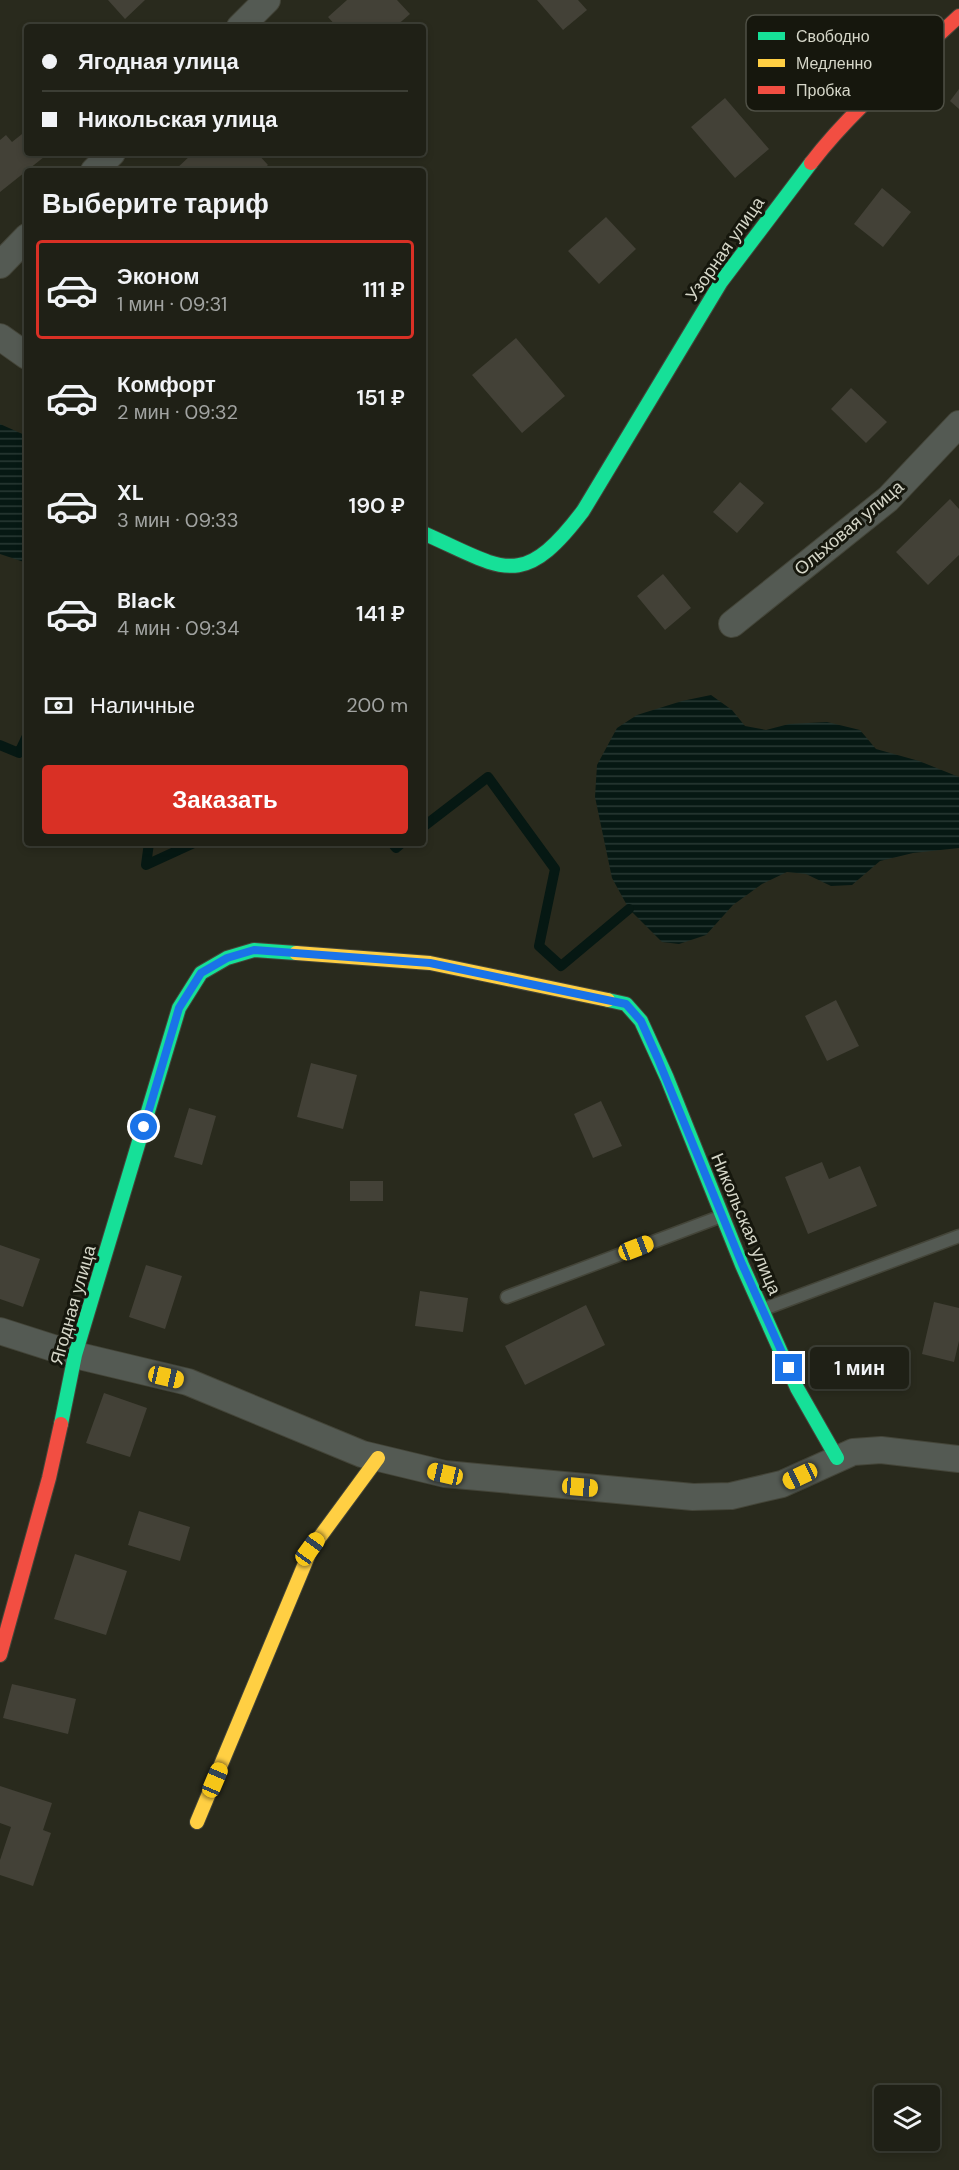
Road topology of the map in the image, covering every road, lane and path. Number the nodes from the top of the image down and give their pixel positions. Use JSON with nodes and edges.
{"nodes":[{"id":1,"x":267,"y":0,"type":"edge"},
{"id":2,"x":959,"y":16,"type":"edge"},
{"id":3,"x":243,"y":24,"type":"edge"},
{"id":4,"x":944,"y":30,"type":"edge"},
{"id":5,"x":858,"y":111,"type":"edge"},
{"id":6,"x":109,"y":156,"type":"edge"},
{"id":7,"x":97,"y":168,"type":"edge"},
{"id":8,"x":24,"y":240,"type":"edge"},
{"id":9,"x":0,"y":266,"type":"edge"},
{"id":10,"x":0,"y":337,"type":"edge"},
{"id":11,"x":24,"y":354,"type":"edge"},
{"id":12,"x":959,"y":424,"type":"edge"},
{"id":13,"x":426,"y":534,"type":"edge"},
{"id":14,"x":732,"y":624,"type":"dead end"},
{"id":15,"x":626,"y":1004,"type":"joint"},
{"id":16,"x":723,"y":1216,"type":"junction"},
{"id":17,"x":959,"y":1236,"type":"edge"},
{"id":18,"x":507,"y":1297,"type":"dead end"},
{"id":19,"x":762,"y":1310,"type":"junction"},
{"id":20,"x":0,"y":1331,"type":"edge"},
{"id":21,"x":75,"y":1355,"type":"junction"},
{"id":22,"x":378,"y":1458,"type":"junction"},
{"id":23,"x":837,"y":1458,"type":"junction"},
{"id":24,"x":959,"y":1459,"type":"edge"},
{"id":25,"x":0,"y":1655,"type":"edge"},
{"id":26,"x":197,"y":1822,"type":"dead end"}],
"edges":[{"from":1,"to":3,"type":"street"},
{"from":2,"to":4,"type":"street","name":"Узорная улица"},
{"from":5,"to":13,"type":"street","name":"Узорная улица"},
{"from":6,"to":7,"type":"street"},
{"from":8,"to":9,"type":"street"},
{"from":10,"to":11,"type":"street"},
{"from":12,"to":14,"type":"street","name":"Ольховая улица"},
{"from":15,"to":16,"type":"street","name":"Никольская улица"},
{"from":15,"to":21,"type":"street","name":"Ягодная улица"},
{"from":16,"to":18,"type":"lane"},
{"from":16,"to":19,"type":"street","name":"Никольская улица"},
{"from":17,"to":19,"type":"lane"},
{"from":19,"to":23,"type":"street","name":"Никольская улица"},
{"from":20,"to":21,"type":"street"},
{"from":21,"to":22,"type":"street"},
{"from":21,"to":25,"type":"street","name":"Ягодная улица"},
{"from":22,"to":23,"type":"street"},
{"from":22,"to":26,"type":"street"},
{"from":23,"to":24,"type":"street"}]}
